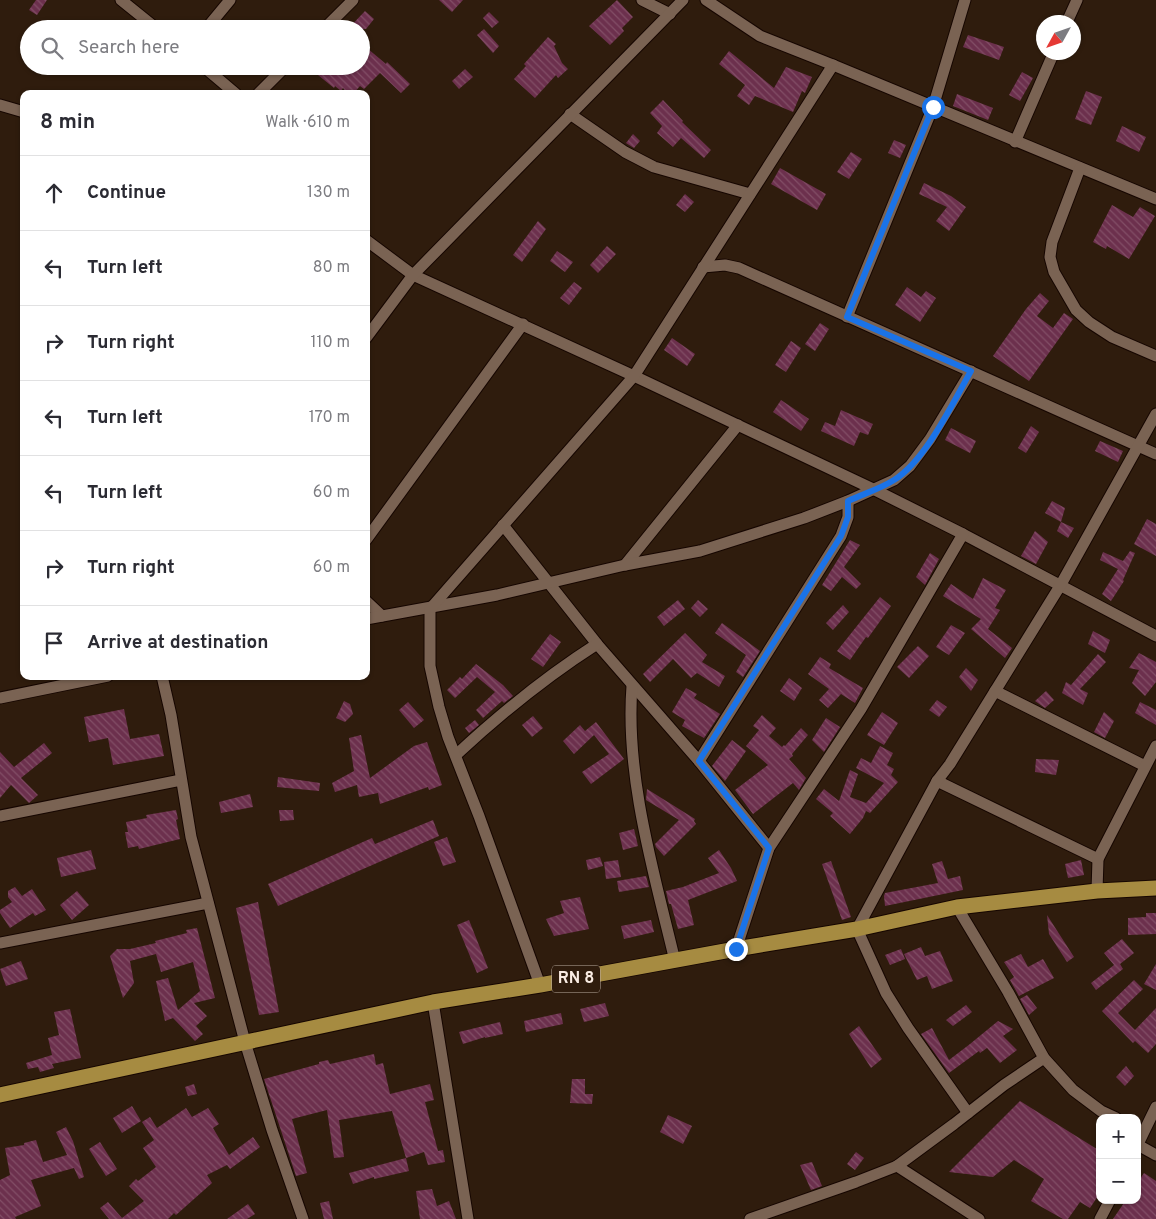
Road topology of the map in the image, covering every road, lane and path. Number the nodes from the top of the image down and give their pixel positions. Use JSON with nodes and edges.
{"nodes":[{"id":1,"x":121,"y":0,"type":"edge"},
{"id":2,"x":230,"y":0,"type":"edge"},
{"id":3,"x":353,"y":0,"type":"edge"},
{"id":4,"x":642,"y":0,"type":"edge"},
{"id":5,"x":683,"y":0,"type":"edge"},
{"id":6,"x":706,"y":0,"type":"edge"},
{"id":7,"x":965,"y":0,"type":"edge"},
{"id":8,"x":1077,"y":0,"type":"edge"},
{"id":9,"x":670,"y":14,"type":"junction"},
{"id":10,"x":1070,"y":15,"type":"edge"},
{"id":11,"x":146,"y":20,"type":"edge"},
{"id":12,"x":213,"y":20,"type":"edge"},
{"id":13,"x":333,"y":20,"type":"edge"},
{"id":14,"x":1051,"y":60,"type":"edge"},
{"id":15,"x":834,"y":65,"type":"junction"},
{"id":16,"x":214,"y":75,"type":"edge"},
{"id":17,"x":277,"y":75,"type":"edge"},
{"id":18,"x":231,"y":90,"type":"edge"},
{"id":19,"x":262,"y":90,"type":"edge"},
{"id":20,"x":0,"y":105,"type":"edge"},
{"id":21,"x":933,"y":107,"type":"junction"},
{"id":22,"x":20,"y":111,"type":"edge"},
{"id":23,"x":570,"y":114,"type":"junction"},
{"id":24,"x":1015,"y":142,"type":"junction"},
{"id":25,"x":1080,"y":168,"type":"junction"},
{"id":26,"x":750,"y":194,"type":"junction"},
{"id":27,"x":1156,"y":199,"type":"edge"},
{"id":28,"x":370,"y":243,"type":"edge"},
{"id":29,"x":703,"y":267,"type":"junction"},
{"id":30,"x":413,"y":275,"type":"junction"},
{"id":31,"x":847,"y":317,"type":"junction"},
{"id":32,"x":523,"y":324,"type":"junction"},
{"id":33,"x":370,"y":333,"type":"edge"},
{"id":34,"x":1156,"y":356,"type":"edge"},
{"id":35,"x":971,"y":371,"type":"junction"},
{"id":36,"x":634,"y":376,"type":"junction"},
{"id":37,"x":1156,"y":414,"type":"edge"},
{"id":38,"x":738,"y":425,"type":"junction"},
{"id":39,"x":1138,"y":445,"type":"junction"},
{"id":40,"x":1156,"y":454,"type":"edge"},
{"id":41,"x":873,"y":490,"type":"junction"},
{"id":42,"x":848,"y":501,"type":"junction"},
{"id":43,"x":503,"y":526,"type":"junction"},
{"id":44,"x":370,"y":534,"type":"edge"},
{"id":45,"x":963,"y":534,"type":"junction"},
{"id":46,"x":625,"y":565,"type":"junction"},
{"id":47,"x":547,"y":583,"type":"junction"},
{"id":48,"x":1060,"y":586,"type":"junction"},
{"id":49,"x":370,"y":605,"type":"edge"},
{"id":50,"x":430,"y":609,"type":"junction"},
{"id":51,"x":382,"y":616,"type":"junction"},
{"id":52,"x":370,"y":618,"type":"edge"},
{"id":53,"x":1156,"y":636,"type":"edge"},
{"id":54,"x":597,"y":644,"type":"junction"},
{"id":55,"x":88,"y":680,"type":"edge"},
{"id":56,"x":163,"y":680,"type":"edge"},
{"id":57,"x":632,"y":686,"type":"junction"},
{"id":58,"x":995,"y":691,"type":"junction"},
{"id":59,"x":0,"y":698,"type":"edge"},
{"id":60,"x":1156,"y":746,"type":"edge"},
{"id":61,"x":456,"y":755,"type":"junction"},
{"id":62,"x":699,"y":761,"type":"junction"},
{"id":63,"x":1145,"y":766,"type":"junction"},
{"id":64,"x":181,"y":780,"type":"junction"},
{"id":65,"x":937,"y":781,"type":"junction"},
{"id":66,"x":0,"y":816,"type":"edge"},
{"id":67,"x":769,"y":848,"type":"junction"},
{"id":68,"x":1098,"y":859,"type":"junction"},
{"id":69,"x":1156,"y":888,"type":"edge"},
{"id":70,"x":1097,"y":892,"type":"junction"},
{"id":71,"x":208,"y":903,"type":"junction"},
{"id":72,"x":957,"y":907,"type":"junction"},
{"id":73,"x":858,"y":929,"type":"junction"},
{"id":74,"x":0,"y":943,"type":"edge"},
{"id":75,"x":736,"y":949,"type":"junction"},
{"id":76,"x":675,"y":961,"type":"junction"},
{"id":77,"x":540,"y":985,"type":"junction"},
{"id":78,"x":433,"y":1002,"type":"junction"},
{"id":79,"x":245,"y":1042,"type":"junction"},
{"id":80,"x":1044,"y":1058,"type":"junction"},
{"id":81,"x":0,"y":1095,"type":"edge"},
{"id":82,"x":1156,"y":1107,"type":"edge"},
{"id":83,"x":968,"y":1113,"type":"junction"},
{"id":84,"x":1108,"y":1114,"type":"edge"},
{"id":85,"x":1141,"y":1129,"type":"edge"},
{"id":86,"x":1141,"y":1148,"type":"edge"},
{"id":87,"x":1156,"y":1155,"type":"edge"},
{"id":88,"x":897,"y":1166,"type":"junction"},
{"id":89,"x":1108,"y":1204,"type":"edge"},
{"id":90,"x":303,"y":1219,"type":"edge"},
{"id":91,"x":468,"y":1219,"type":"edge"},
{"id":92,"x":750,"y":1219,"type":"edge"},
{"id":93,"x":979,"y":1219,"type":"edge"},
{"id":94,"x":1100,"y":1219,"type":"edge"}],
"edges":[{"from":1,"to":11,"type":"street"},
{"from":2,"to":12,"type":"street"},
{"from":3,"to":13,"type":"street"},
{"from":4,"to":9,"type":"street"},
{"from":5,"to":9,"type":"street"},
{"from":6,"to":15,"type":"street"},
{"from":7,"to":21,"type":"street"},
{"from":8,"to":10,"type":"street"},
{"from":9,"to":23,"type":"street"},
{"from":14,"to":24,"type":"street"},
{"from":15,"to":21,"type":"street"},
{"from":15,"to":26,"type":"street"},
{"from":16,"to":18,"type":"street"},
{"from":17,"to":19,"type":"street"},
{"from":20,"to":22,"type":"street"},
{"from":21,"to":24,"type":"street"},
{"from":21,"to":31,"type":"street"},
{"from":23,"to":26,"type":"street"},
{"from":23,"to":30,"type":"street"},
{"from":24,"to":25,"type":"street"},
{"from":25,"to":27,"type":"street"},
{"from":25,"to":34,"type":"street"},
{"from":26,"to":29,"type":"street"},
{"from":28,"to":30,"type":"street"},
{"from":29,"to":31,"type":"street"},
{"from":29,"to":36,"type":"street"},
{"from":30,"to":32,"type":"street"},
{"from":30,"to":33,"type":"street"},
{"from":31,"to":35,"type":"street"},
{"from":32,"to":36,"type":"street"},
{"from":32,"to":44,"type":"street"},
{"from":35,"to":39,"type":"street"},
{"from":35,"to":41,"type":"street"},
{"from":36,"to":38,"type":"street"},
{"from":36,"to":43,"type":"street"},
{"from":37,"to":39,"type":"street"},
{"from":38,"to":41,"type":"street"},
{"from":38,"to":46,"type":"street"},
{"from":39,"to":40,"type":"street"},
{"from":39,"to":48,"type":"street"},
{"from":41,"to":42,"type":"street"},
{"from":41,"to":45,"type":"street"},
{"from":42,"to":46,"type":"street"},
{"from":42,"to":62,"type":"street"},
{"from":43,"to":47,"type":"street"},
{"from":43,"to":50,"type":"street"},
{"from":45,"to":48,"type":"street"},
{"from":45,"to":67,"type":"street"},
{"from":46,"to":47,"type":"street"},
{"from":47,"to":50,"type":"street"},
{"from":47,"to":54,"type":"street"},
{"from":48,"to":53,"type":"street"},
{"from":48,"to":58,"type":"street"},
{"from":49,"to":51,"type":"street"},
{"from":50,"to":51,"type":"street"},
{"from":50,"to":61,"type":"street"},
{"from":51,"to":52,"type":"street"},
{"from":54,"to":57,"type":"street"},
{"from":54,"to":61,"type":"street"},
{"from":55,"to":59,"type":"street"},
{"from":56,"to":64,"type":"street"},
{"from":57,"to":62,"type":"street"},
{"from":57,"to":76,"type":"street"},
{"from":58,"to":63,"type":"street"},
{"from":58,"to":65,"type":"street"},
{"from":60,"to":63,"type":"street"},
{"from":61,"to":77,"type":"street"},
{"from":62,"to":67,"type":"street"},
{"from":63,"to":68,"type":"street"},
{"from":64,"to":66,"type":"street"},
{"from":64,"to":71,"type":"street"},
{"from":65,"to":68,"type":"street"},
{"from":65,"to":73,"type":"street"},
{"from":67,"to":75,"type":"street"},
{"from":68,"to":70,"type":"street"},
{"from":69,"to":70,"type":"main road","number":"RN 8"},
{"from":70,"to":72,"type":"main road","number":"RN 8"},
{"from":71,"to":74,"type":"street"},
{"from":71,"to":79,"type":"street"},
{"from":72,"to":73,"type":"main road","number":"RN 8"},
{"from":72,"to":80,"type":"street"},
{"from":73,"to":75,"type":"main road","number":"RN 8"},
{"from":73,"to":83,"type":"street"},
{"from":75,"to":76,"type":"main road","number":"RN 8"},
{"from":76,"to":77,"type":"main road","number":"RN 8"},
{"from":77,"to":78,"type":"main road","number":"RN 8"},
{"from":78,"to":79,"type":"main road","number":"RN 8"},
{"from":78,"to":91,"type":"street"},
{"from":79,"to":81,"type":"main road","number":"RN 8"},
{"from":79,"to":90,"type":"street"},
{"from":80,"to":83,"type":"street"},
{"from":80,"to":84,"type":"street"},
{"from":82,"to":85,"type":"street"},
{"from":83,"to":88,"type":"street"},
{"from":86,"to":87,"type":"street"},
{"from":88,"to":92,"type":"street"},
{"from":88,"to":93,"type":"street"},
{"from":89,"to":94,"type":"street"}]}
